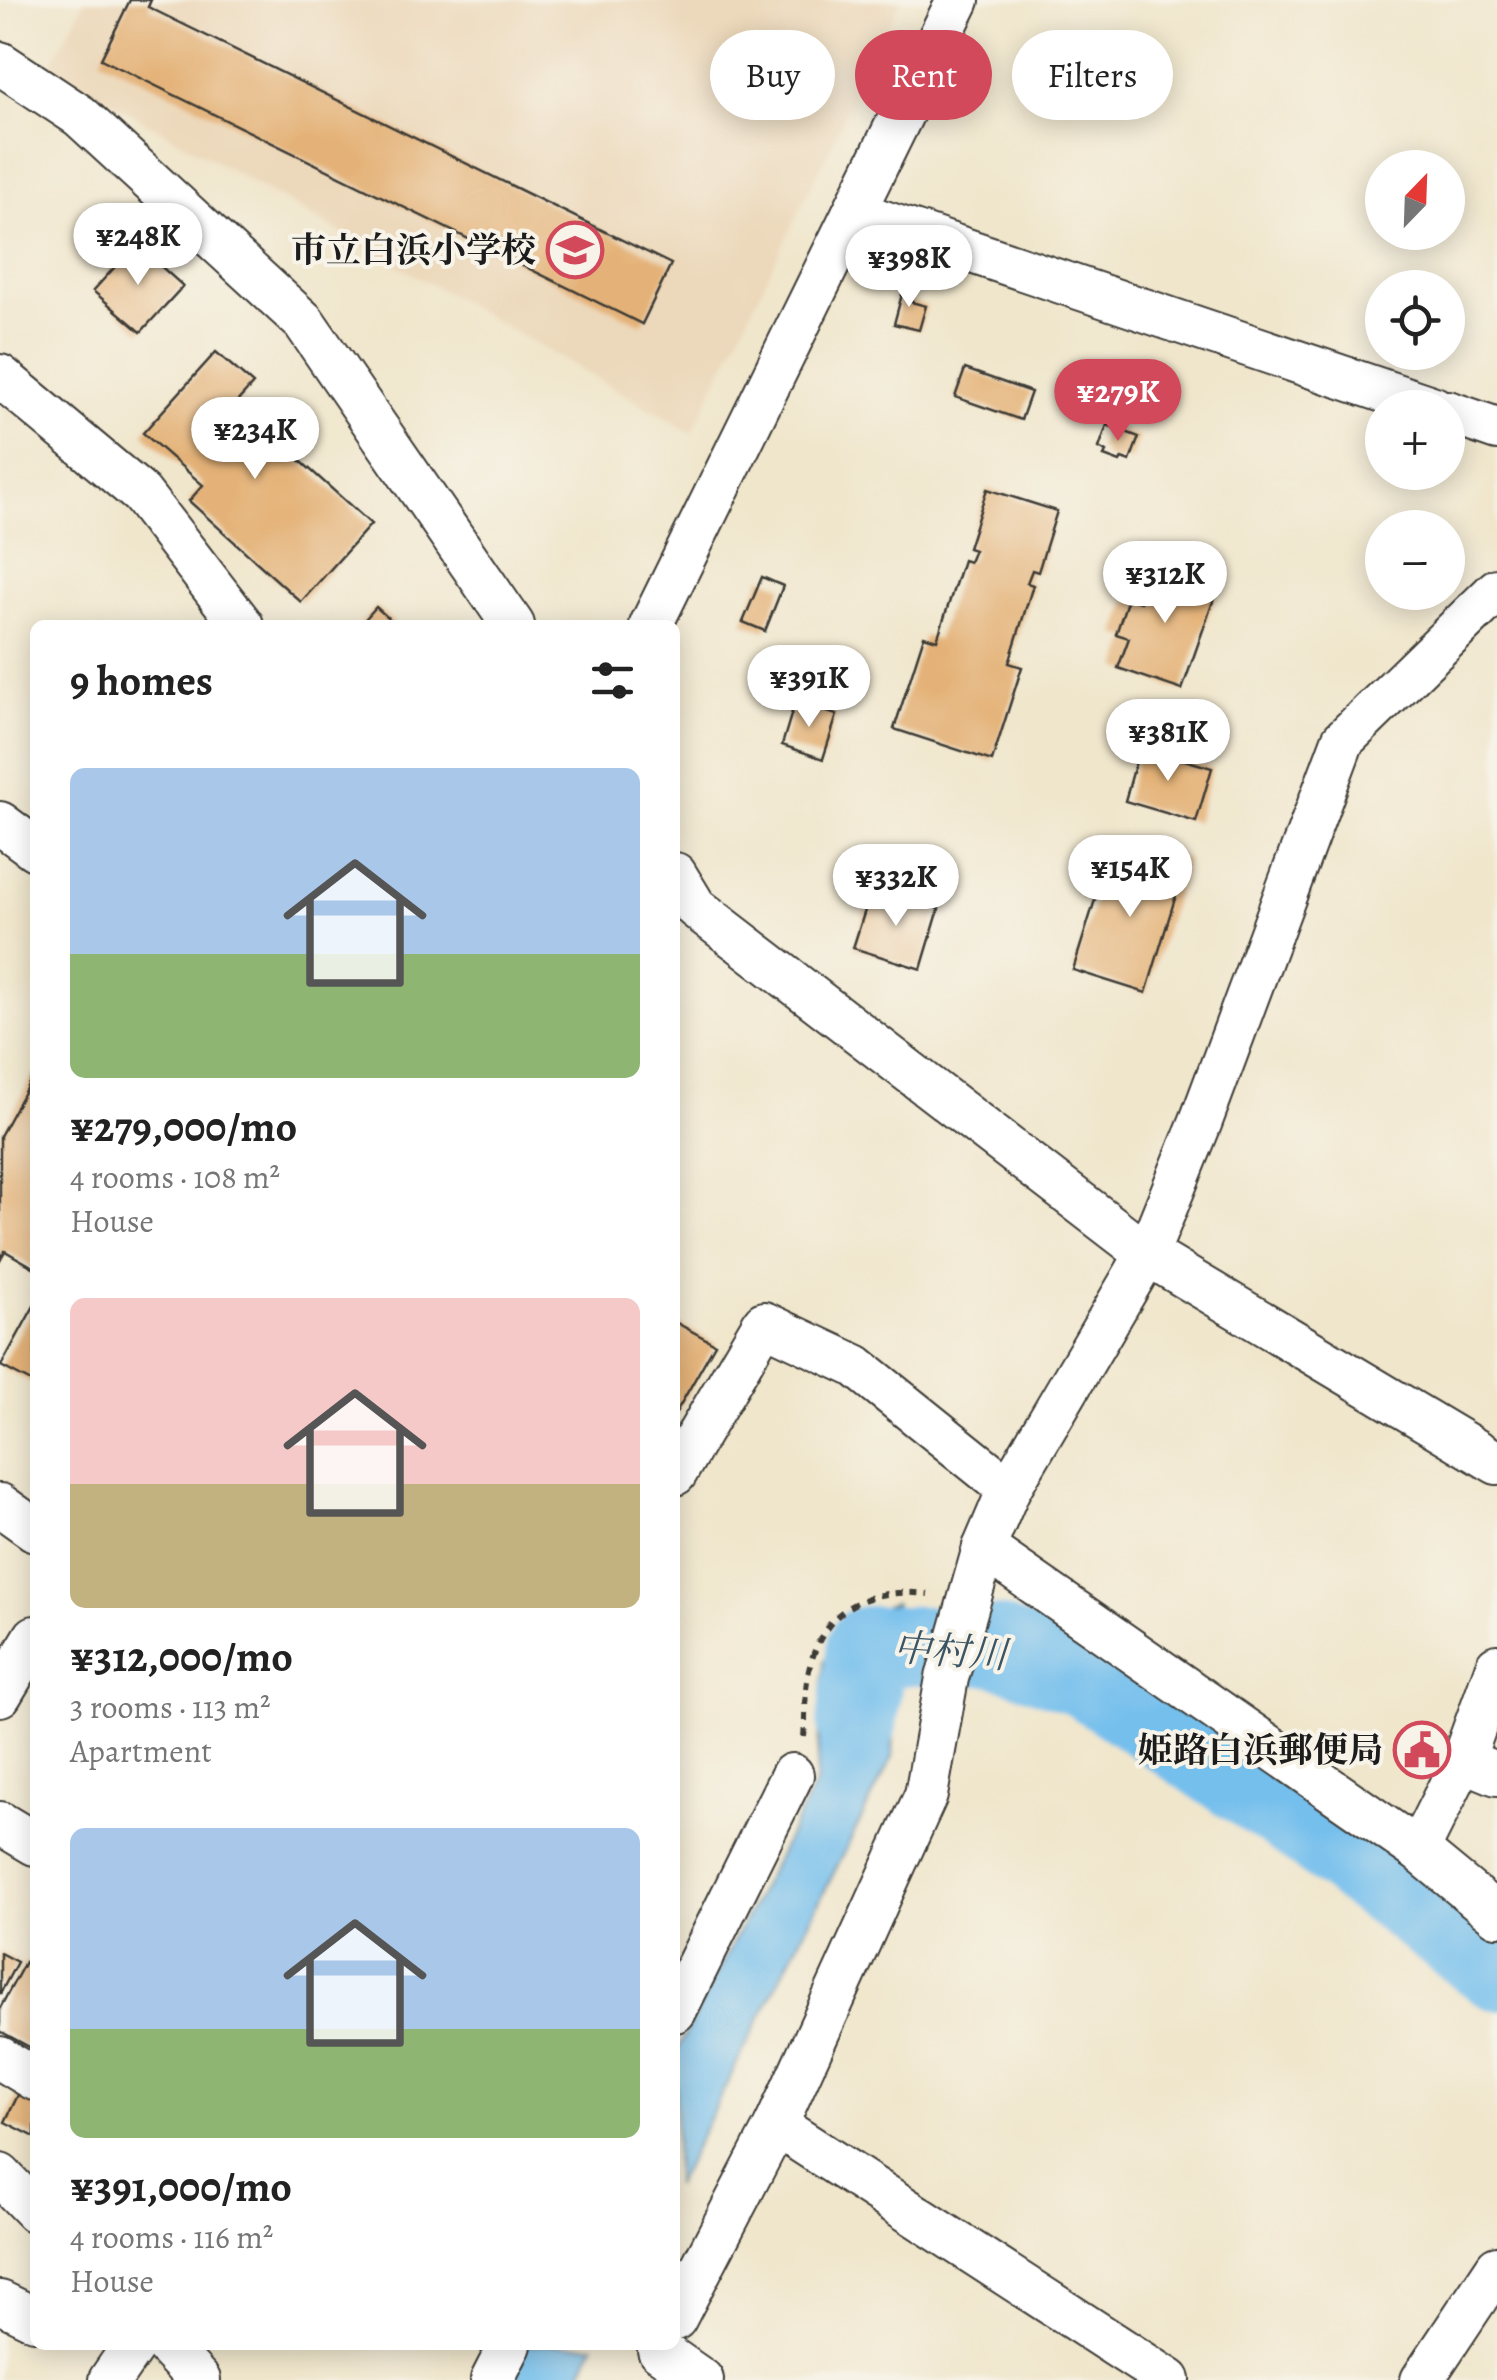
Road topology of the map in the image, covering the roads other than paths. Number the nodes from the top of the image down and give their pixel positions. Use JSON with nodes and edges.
{"nodes":[{"id":1,"x":958,"y":0,"type":"edge"},
{"id":2,"x":0,"y":62,"type":"edge"},
{"id":3,"x":854,"y":212,"type":"junction"},
{"id":4,"x":0,"y":376,"type":"edge"},
{"id":5,"x":1381,"y":390,"type":"edge"},
{"id":6,"x":1465,"y":418,"type":"edge"},
{"id":7,"x":1497,"y":429,"type":"edge"},
{"id":8,"x":1497,"y":590,"type":"edge"},
{"id":9,"x":238,"y":620,"type":"edge"},
{"id":10,"x":510,"y":620,"type":"edge"},
{"id":11,"x":653,"y":620,"type":"edge"},
{"id":12,"x":0,"y":823,"type":"edge"},
{"id":13,"x":30,"y":845,"type":"edge"},
{"id":14,"x":680,"y":882,"type":"edge"},
{"id":15,"x":1147,"y":1254,"type":"junction"},
{"id":16,"x":1497,"y":1464,"type":"edge"},
{"id":17,"x":680,"y":1466,"type":"edge"},
{"id":18,"x":1009,"y":1490,"type":"junction"},
{"id":19,"x":0,"y":1504,"type":"edge"},
{"id":20,"x":30,"y":1526,"type":"edge"},
{"id":21,"x":984,"y":1548,"type":"junction"},
{"id":22,"x":30,"y":1645,"type":"edge"},
{"id":23,"x":1497,"y":1666,"type":"edge"},
{"id":24,"x":0,"y":1695,"type":"edge"},
{"id":25,"x":1480,"y":1767,"type":"edge"},
{"id":26,"x":792,"y":1775,"type":"road end"},
{"id":27,"x":0,"y":1823,"type":"edge"},
{"id":28,"x":30,"y":1841,"type":"edge"},
{"id":29,"x":1418,"y":1850,"type":"junction"},
{"id":30,"x":1497,"y":1916,"type":"edge"},
{"id":31,"x":680,"y":2001,"type":"edge"},
{"id":32,"x":0,"y":2058,"type":"edge"},
{"id":33,"x":30,"y":2075,"type":"edge"},
{"id":34,"x":776,"y":2125,"type":"junction"},
{"id":35,"x":0,"y":2176,"type":"edge"},
{"id":36,"x":30,"y":2206,"type":"edge"},
{"id":37,"x":1497,"y":2266,"type":"edge"},
{"id":38,"x":0,"y":2302,"type":"edge"},
{"id":39,"x":680,"y":2310,"type":"edge"},
{"id":40,"x":30,"y":2317,"type":"edge"},
{"id":41,"x":171,"y":2350,"type":"edge"},
{"id":42,"x":663,"y":2350,"type":"edge"},
{"id":43,"x":200,"y":2380,"type":"edge"},
{"id":44,"x":702,"y":2380,"type":"edge"},
{"id":45,"x":1169,"y":2380,"type":"edge"},
{"id":46,"x":1422,"y":2380,"type":"edge"}],
"edges":[{"from":1,"to":3,"type":"street"},
{"from":2,"to":10,"type":"street"},
{"from":3,"to":5,"type":"street"},
{"from":3,"to":11,"type":"street"},
{"from":4,"to":9,"type":"street"},
{"from":6,"to":7,"type":"street"},
{"from":8,"to":15,"type":"street"},
{"from":12,"to":13,"type":"street"},
{"from":14,"to":15,"type":"street"},
{"from":15,"to":16,"type":"street"},
{"from":15,"to":18,"type":"street"},
{"from":17,"to":18,"type":"street"},
{"from":18,"to":21,"type":"street"},
{"from":19,"to":20,"type":"street"},
{"from":21,"to":29,"type":"street"},
{"from":21,"to":34,"type":"street"},
{"from":22,"to":24,"type":"street"},
{"from":23,"to":25,"type":"street"},
{"from":25,"to":29,"type":"street"},
{"from":26,"to":31,"type":"street"},
{"from":27,"to":28,"type":"street"},
{"from":29,"to":30,"type":"street"},
{"from":32,"to":33,"type":"street"},
{"from":34,"to":39,"type":"street"},
{"from":34,"to":45,"type":"street"},
{"from":35,"to":36,"type":"street"},
{"from":37,"to":46,"type":"street"},
{"from":38,"to":40,"type":"street"},
{"from":41,"to":43,"type":"street"},
{"from":42,"to":44,"type":"street"}]}
